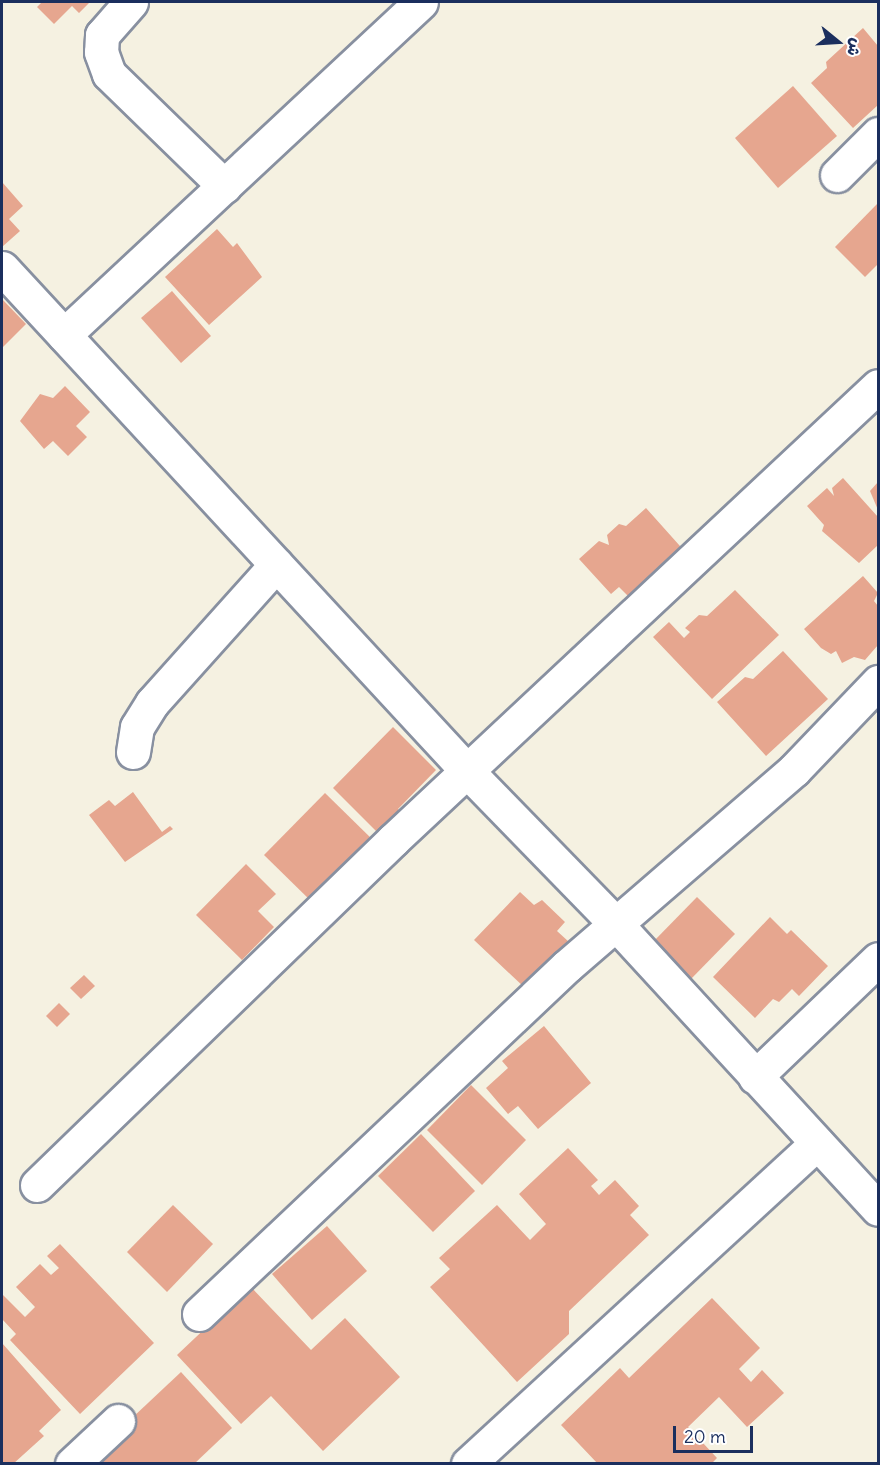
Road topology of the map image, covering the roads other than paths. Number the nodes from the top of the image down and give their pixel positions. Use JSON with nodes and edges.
{"nodes":[{"id":1,"x":130,"y":2,"type":"edge"},
{"id":2,"x":421,"y":2,"type":"edge"},
{"id":3,"x":879,"y":134,"type":"edge"},
{"id":4,"x":837,"y":175,"type":"dead end"},
{"id":5,"x":224,"y":186,"type":"junction"},
{"id":6,"x":2,"y":268,"type":"edge"},
{"id":7,"x":64,"y":335,"type":"junction"},
{"id":8,"x":879,"y":386,"type":"edge"},
{"id":9,"x":276,"y":565,"type":"junction"},
{"id":10,"x":879,"y":682,"type":"edge"},
{"id":11,"x":133,"y":752,"type":"dead end"},
{"id":12,"x":468,"y":772,"type":"junction"},
{"id":13,"x":616,"y":924,"type":"junction"},
{"id":14,"x":879,"y":959,"type":"edge"},
{"id":15,"x":755,"y":1077,"type":"junction"},
{"id":16,"x":817,"y":1143,"type":"junction"},
{"id":17,"x":37,"y":1185,"type":"dead end"},
{"id":18,"x":879,"y":1209,"type":"edge"},
{"id":19,"x":199,"y":1314,"type":"dead end"},
{"id":20,"x":118,"y":1421,"type":"dead end"},
{"id":21,"x":72,"y":1464,"type":"edge"},
{"id":22,"x":468,"y":1464,"type":"edge"}],
"edges":[{"from":1,"to":5,"type":"street"},
{"from":2,"to":5,"type":"street"},
{"from":3,"to":4,"type":"street"},
{"from":5,"to":7,"type":"street"},
{"from":6,"to":7,"type":"street"},
{"from":7,"to":9,"type":"street"},
{"from":8,"to":12,"type":"street"},
{"from":9,"to":11,"type":"street"},
{"from":9,"to":12,"type":"street"},
{"from":10,"to":13,"type":"street"},
{"from":12,"to":13,"type":"street"},
{"from":12,"to":17,"type":"street"},
{"from":13,"to":15,"type":"street"},
{"from":13,"to":19,"type":"street"},
{"from":14,"to":15,"type":"street"},
{"from":15,"to":16,"type":"street"},
{"from":16,"to":18,"type":"street"},
{"from":16,"to":22,"type":"street"},
{"from":20,"to":21,"type":"street"}]}
